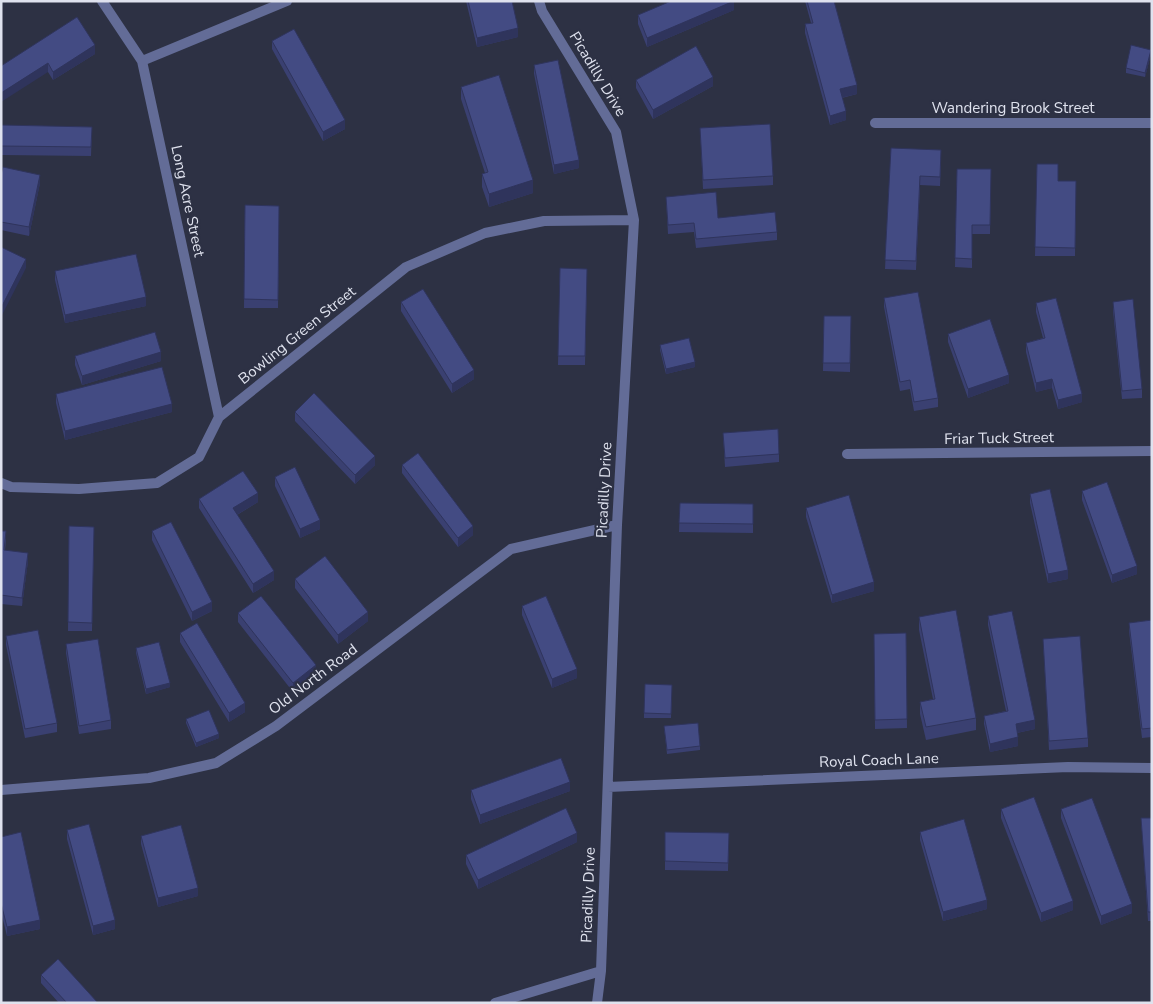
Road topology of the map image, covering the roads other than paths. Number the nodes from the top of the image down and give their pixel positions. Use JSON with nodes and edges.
{"nodes":[{"id":1,"x":102,"y":1,"type":"edge"},
{"id":2,"x":287,"y":1,"type":"edge"},
{"id":3,"x":539,"y":1,"type":"edge"},
{"id":4,"x":142,"y":61,"type":"junction"},
{"id":5,"x":875,"y":123,"type":"dead end"},
{"id":6,"x":1152,"y":123,"type":"edge"},
{"id":7,"x":634,"y":220,"type":"junction"},
{"id":8,"x":218,"y":417,"type":"junction"},
{"id":9,"x":1152,"y":451,"type":"edge"},
{"id":10,"x":846,"y":454,"type":"dead end"},
{"id":11,"x":1,"y":483,"type":"edge"},
{"id":12,"x":617,"y":525,"type":"junction"},
{"id":13,"x":1152,"y":768,"type":"edge"},
{"id":14,"x":608,"y":787,"type":"junction"},
{"id":15,"x":1,"y":790,"type":"edge"},
{"id":16,"x":600,"y":971,"type":"junction"},
{"id":17,"x":495,"y":1003,"type":"edge"},
{"id":18,"x":597,"y":1003,"type":"edge"}],
"edges":[{"from":1,"to":4,"type":"street","name":"Long Acre Street"},
{"from":2,"to":4,"type":"street"},
{"from":3,"to":7,"type":"street","name":"Picadilly Drive"},
{"from":4,"to":8,"type":"street","name":"Long Acre Street"},
{"from":5,"to":6,"type":"street","name":"Wandering Brook Street"},
{"from":7,"to":8,"type":"street","name":"Bowling Green Street"},
{"from":7,"to":12,"type":"street","name":"Picadilly Drive"},
{"from":8,"to":11,"type":"street","name":"Bowling Green Street"},
{"from":9,"to":10,"type":"street","name":"Friar Tuck Street"},
{"from":12,"to":14,"type":"street","name":"Picadilly Drive"},
{"from":12,"to":15,"type":"street","name":"Old North Road"},
{"from":13,"to":14,"type":"street","name":"Royal Coach Lane"},
{"from":14,"to":16,"type":"street","name":"Picadilly Drive"},
{"from":16,"to":17,"type":"street"},
{"from":16,"to":18,"type":"street","name":"Picadilly Drive"}]}
